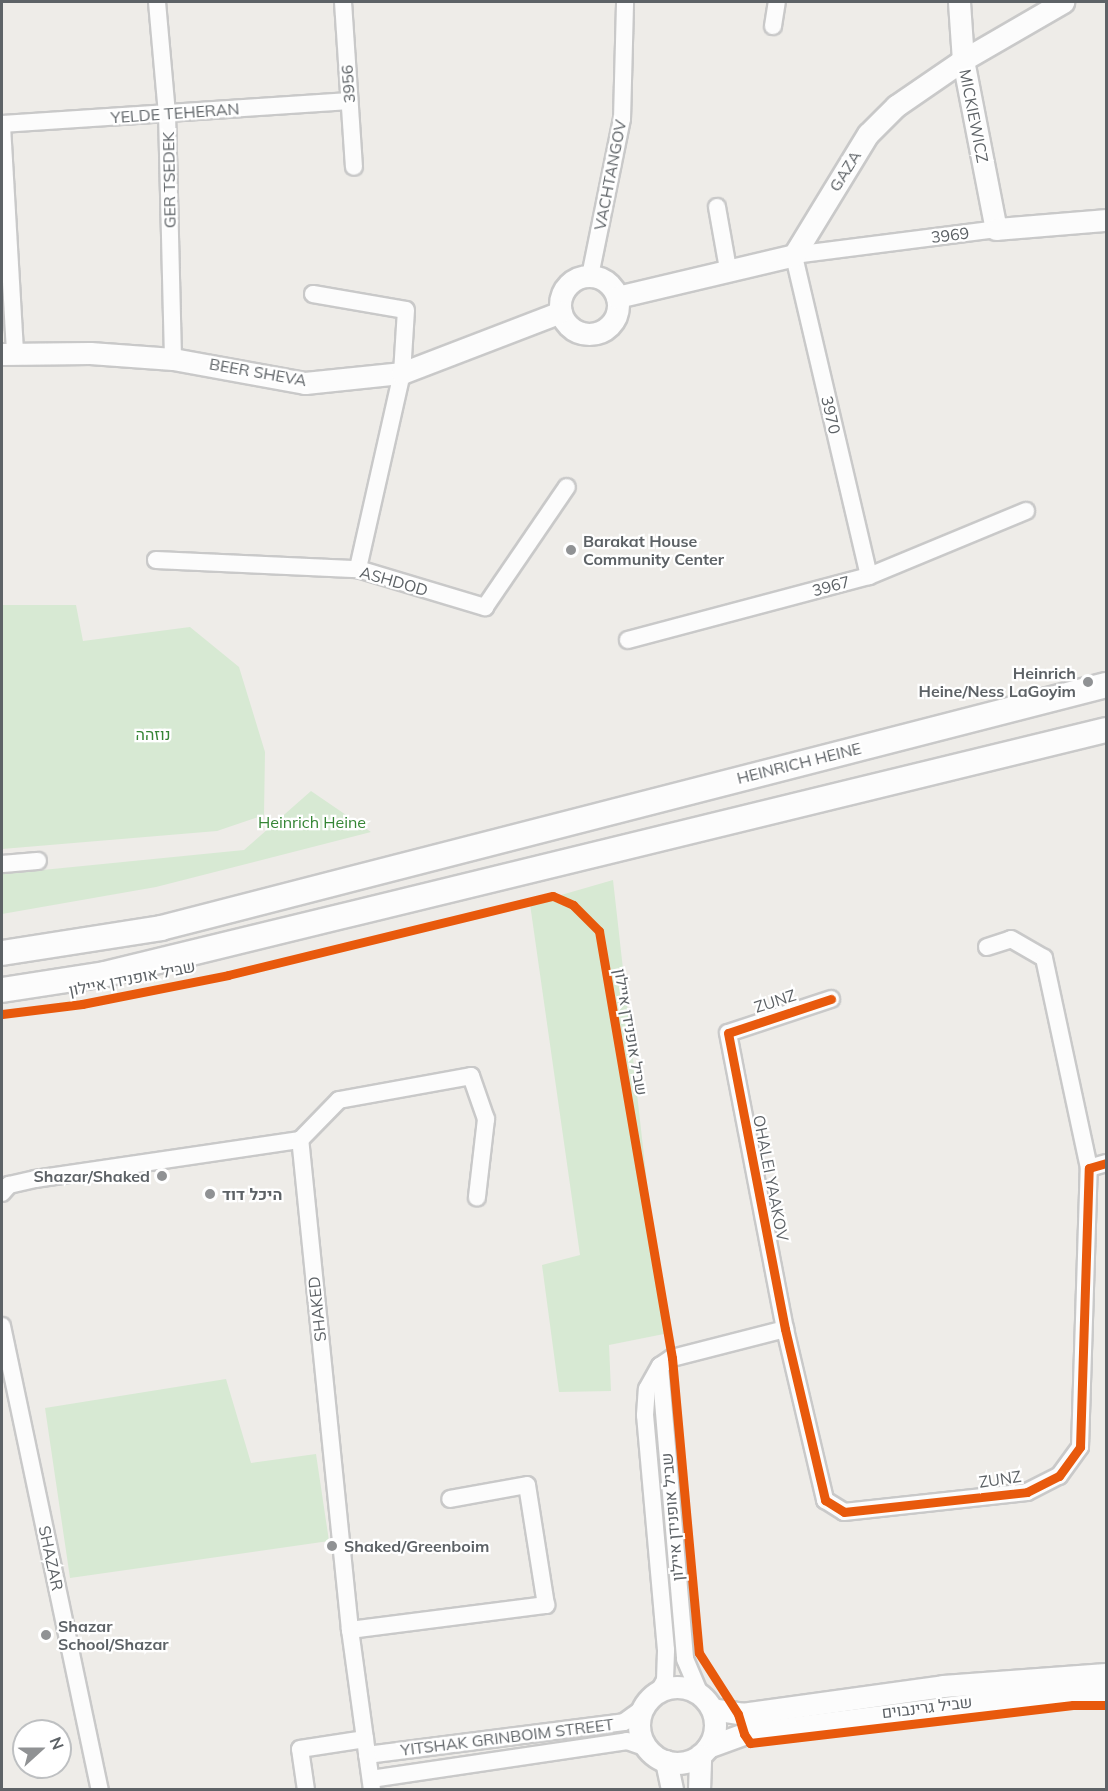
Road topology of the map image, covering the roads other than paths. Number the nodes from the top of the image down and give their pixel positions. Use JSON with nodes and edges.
{"nodes":[{"id":1,"x":157,"y":2,"type":"edge"},
{"id":2,"x":343,"y":2,"type":"edge"},
{"id":3,"x":625,"y":2,"type":"edge"},
{"id":4,"x":777,"y":2,"type":"edge"},
{"id":5,"x":959,"y":2,"type":"edge"},
{"id":6,"x":1063,"y":2,"type":"edge"},
{"id":7,"x":773,"y":26,"type":"dead end"},
{"id":8,"x":963,"y":60,"type":"junction"},
{"id":9,"x":350,"y":101,"type":"junction"},
{"id":10,"x":167,"y":113,"type":"junction"},
{"id":11,"x":2,"y":125,"type":"edge"},
{"id":12,"x":354,"y":167,"type":"dead end"},
{"id":13,"x":717,"y":207,"type":"dead end"},
{"id":14,"x":1107,"y":220,"type":"edge"},
{"id":15,"x":996,"y":229,"type":"junction"},
{"id":16,"x":794,"y":255,"type":"junction"},
{"id":17,"x":728,"y":269,"type":"junction"},
{"id":18,"x":590,"y":276,"type":"junction"},
{"id":19,"x":313,"y":294,"type":"dead end"},
{"id":20,"x":617,"y":297,"type":"junction"},
{"id":21,"x":561,"y":312,"type":"junction"},
{"id":22,"x":8,"y":354,"type":"edge"},
{"id":23,"x":173,"y":359,"type":"junction"},
{"id":24,"x":402,"y":373,"type":"junction"},
{"id":25,"x":567,"y":486,"type":"dead end"},
{"id":26,"x":1026,"y":511,"type":"dead end"},
{"id":27,"x":156,"y":560,"type":"dead end"},
{"id":28,"x":358,"y":569,"type":"junction"},
{"id":29,"x":869,"y":576,"type":"junction"},
{"id":30,"x":627,"y":640,"type":"dead end"},
{"id":31,"x":1107,"y":685,"type":"edge"},
{"id":32,"x":1105,"y":731,"type":"edge"},
{"id":33,"x":38,"y":861,"type":"dead end"},
{"id":34,"x":2,"y":864,"type":"edge"},
{"id":35,"x":987,"y":947,"type":"dead end"},
{"id":36,"x":2,"y":953,"type":"edge"},
{"id":37,"x":2,"y":990,"type":"edge"},
{"id":38,"x":831,"y":999,"type":"dead end"},
{"id":39,"x":728,"y":1033,"type":"joint"},
{"id":40,"x":300,"y":1140,"type":"junction"},
{"id":41,"x":1107,"y":1163,"type":"edge"},
{"id":42,"x":1089,"y":1168,"type":"junction"},
{"id":43,"x":2,"y":1193,"type":"edge"},
{"id":44,"x":477,"y":1197,"type":"dead end"},
{"id":45,"x":2,"y":1326,"type":"edge"},
{"id":46,"x":785,"y":1329,"type":"junction"},
{"id":47,"x":660,"y":1366,"type":"junction"},
{"id":48,"x":450,"y":1499,"type":"dead end"},
{"id":49,"x":350,"y":1630,"type":"junction"},
{"id":50,"x":1107,"y":1674,"type":"edge"},
{"id":51,"x":659,"y":1691,"type":"junction"},
{"id":52,"x":1107,"y":1692,"type":"edge"},
{"id":53,"x":706,"y":1702,"type":"junction"},
{"id":54,"x":643,"y":1708,"type":"junction"},
{"id":55,"x":366,"y":1747,"type":"junction"},
{"id":56,"x":647,"y":1748,"type":"junction"},
{"id":57,"x":704,"y":1751,"type":"junction"},
{"id":58,"x":666,"y":1761,"type":"junction"},
{"id":59,"x":371,"y":1784,"type":"edge"},
{"id":60,"x":100,"y":1790,"type":"edge"},
{"id":61,"x":306,"y":1790,"type":"edge"},
{"id":62,"x":672,"y":1790,"type":"edge"},
{"id":63,"x":699,"y":1790,"type":"edge"}],
"edges":[{"from":1,"to":10,"type":"street","name":"GER TSEDEK"},
{"from":2,"to":9,"type":"street","name":"3956"},
{"from":3,"to":18,"type":"street","name":"VACHTANGOV"},
{"from":4,"to":7,"type":"street"},
{"from":5,"to":8,"type":"street","name":"MICKIEWICZ"},
{"from":6,"to":8,"type":"street","name":"GAZA"},
{"from":8,"to":15,"type":"street","name":"MICKIEWICZ"},
{"from":8,"to":16,"type":"street","name":"GAZA"},
{"from":9,"to":10,"type":"street","name":"YELDE TEHERAN"},
{"from":9,"to":12,"type":"street","name":"3956"},
{"from":10,"to":11,"type":"street","name":"YELDE TEHERAN"},
{"from":10,"to":23,"type":"street","name":"GER TSEDEK"},
{"from":11,"to":22,"type":"street"},
{"from":13,"to":17,"type":"street"},
{"from":14,"to":15,"type":"street","name":"3969"},
{"from":15,"to":16,"type":"street","name":"3969"},
{"from":16,"to":17,"type":"street"},
{"from":16,"to":29,"type":"street","name":"3970"},
{"from":17,"to":20,"type":"street"},
{"from":18,"to":20,"type":"street"},
{"from":18,"to":21,"type":"street"},
{"from":19,"to":24,"type":"street"},
{"from":20,"to":21,"type":"street"},
{"from":21,"to":24,"type":"street","name":"BEER SHEVA"},
{"from":22,"to":23,"type":"street","name":"BEER SHEVA"},
{"from":23,"to":24,"type":"street","name":"BEER SHEVA"},
{"from":24,"to":28,"type":"street"},
{"from":25,"to":28,"type":"street","name":"ASHDOD"},
{"from":26,"to":29,"type":"street","name":"3967"},
{"from":27,"to":28,"type":"street","name":"ASHDOD"},
{"from":29,"to":30,"type":"street","name":"3967"},
{"from":31,"to":36,"type":"main road","name":"HEINRICH HEINE"},
{"from":32,"to":37,"type":"main road"},
{"from":33,"to":34,"type":"street"},
{"from":35,"to":42,"type":"street","name":"ZUNZ"},
{"from":38,"to":39,"type":"street","name":"ZUNZ"},
{"from":39,"to":46,"type":"street","name":"OHALEI YAAKOV"},
{"from":40,"to":43,"type":"street"},
{"from":40,"to":44,"type":"street"},
{"from":40,"to":49,"type":"street","name":"SHAKED"},
{"from":41,"to":42,"type":"street"},
{"from":42,"to":46,"type":"street","name":"ZUNZ"},
{"from":45,"to":60,"type":"street","name":"SHAZAR"},
{"from":46,"to":47,"type":"street"},
{"from":47,"to":51,"type":"street"},
{"from":47,"to":53,"type":"street"},
{"from":48,"to":49,"type":"street"},
{"from":49,"to":55,"type":"street","name":"SHAKED"},
{"from":50,"to":53,"type":"street"},
{"from":51,"to":53,"type":"street"},
{"from":51,"to":54,"type":"street"},
{"from":52,"to":57,"type":"street"},
{"from":53,"to":57,"type":"street"},
{"from":54,"to":55,"type":"street","name":"YITSHAK GRINBOIM STREET"},
{"from":54,"to":56,"type":"street"},
{"from":55,"to":59,"type":"street","name":"SHAKED"},
{"from":55,"to":61,"type":"street","name":"YITSHAK GRINBOIM STREET"},
{"from":56,"to":58,"type":"street"},
{"from":56,"to":59,"type":"street","name":"YITSHAK GRINBOIM STREET"},
{"from":57,"to":58,"type":"street"},
{"from":57,"to":63,"type":"street"},
{"from":58,"to":62,"type":"street"}]}
